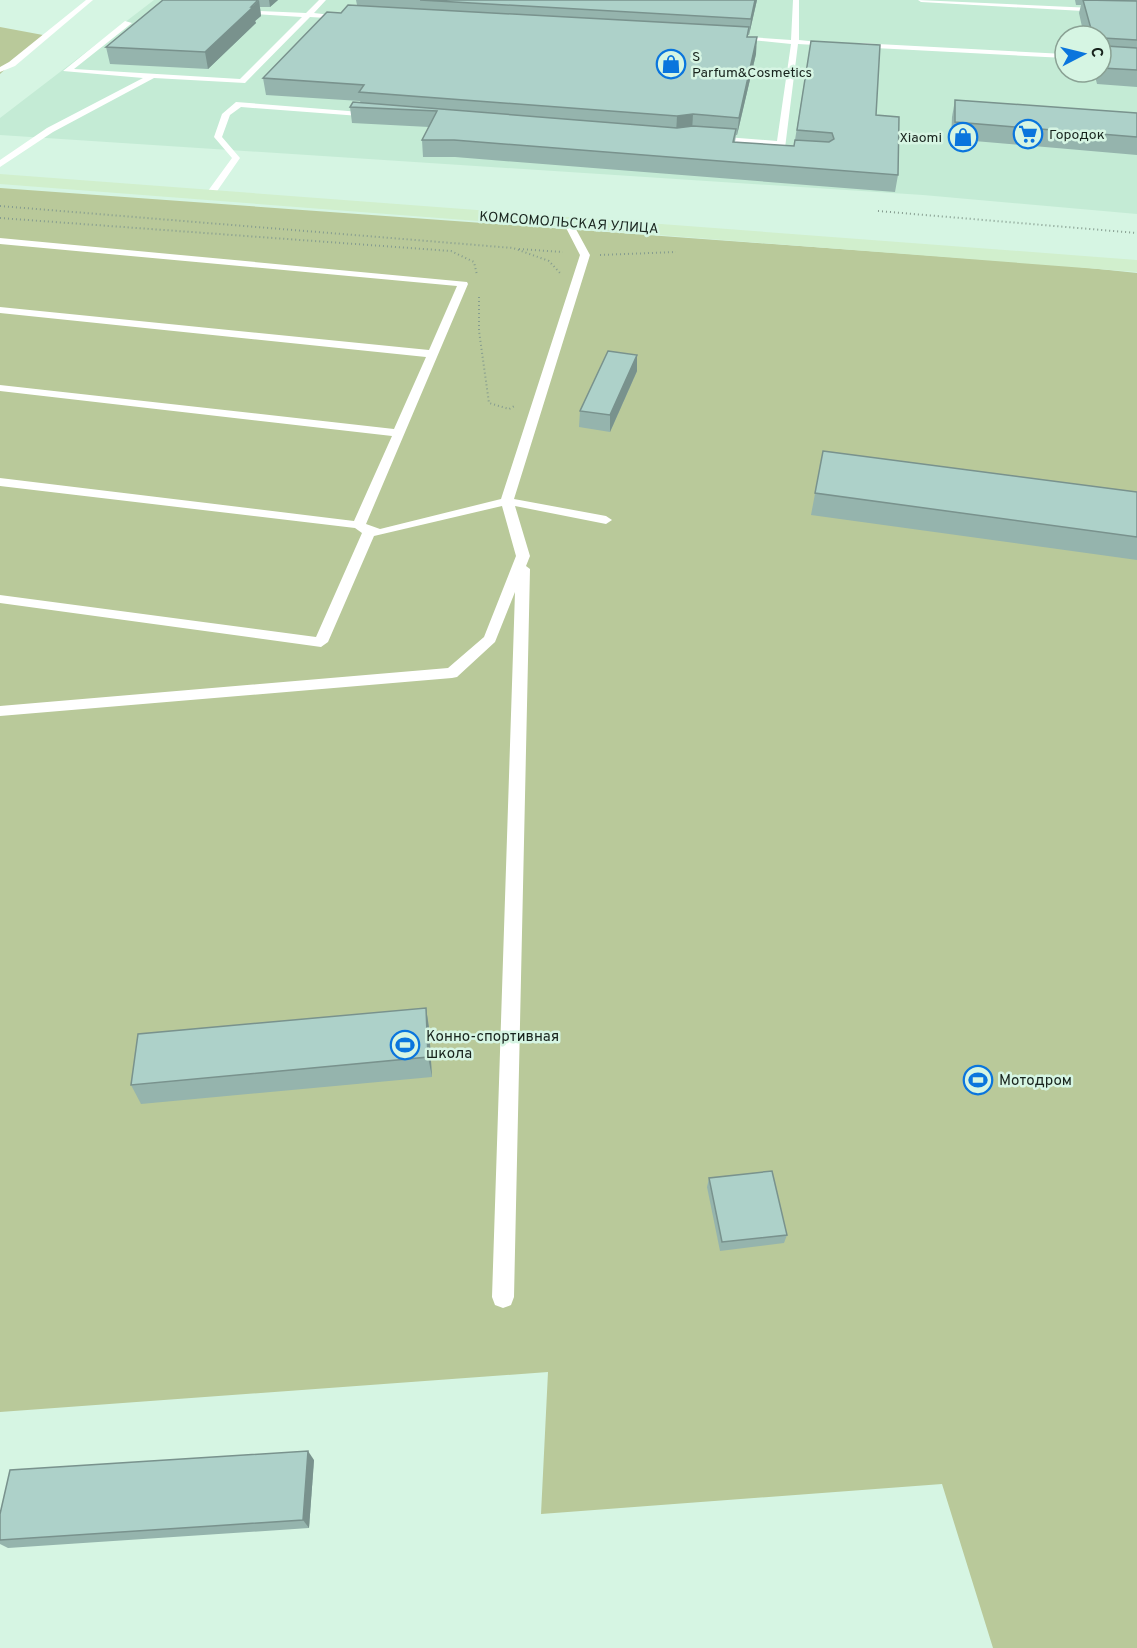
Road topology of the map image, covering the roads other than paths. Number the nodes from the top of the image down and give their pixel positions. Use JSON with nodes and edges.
{"nodes":[{"id":1,"x":90,"y":0,"type":"edge"},
{"id":2,"x":323,"y":0,"type":"edge"},
{"id":3,"x":795,"y":0,"type":"edge"},
{"id":4,"x":921,"y":0,"type":"edge"},
{"id":5,"x":1062,"y":0,"type":"edge"},
{"id":6,"x":1137,"y":3,"type":"edge"},
{"id":7,"x":230,"y":10,"type":"edge"},
{"id":8,"x":1137,"y":12,"type":"edge"},
{"id":9,"x":310,"y":16,"type":"junction"},
{"id":10,"x":357,"y":18,"type":"edge"},
{"id":11,"x":128,"y":23,"type":"dead end"},
{"id":12,"x":724,"y":38,"type":"edge"},
{"id":13,"x":795,"y":42,"type":"junction"},
{"id":14,"x":842,"y":44,"type":"edge"},
{"id":15,"x":854,"y":45,"type":"edge"},
{"id":16,"x":1053,"y":55,"type":"edge"},
{"id":17,"x":0,"y":70,"type":"edge"},
{"id":18,"x":153,"y":76,"type":"junction"},
{"id":19,"x":379,"y":116,"type":"edge"},
{"id":20,"x":703,"y":138,"type":"edge"},
{"id":21,"x":781,"y":144,"type":"junction"},
{"id":22,"x":792,"y":151,"type":"edge"},
{"id":23,"x":0,"y":164,"type":"edge"},
{"id":24,"x":0,"y":178,"type":"edge"},
{"id":25,"x":210,"y":195,"type":"junction"},
{"id":26,"x":568,"y":222,"type":"junction"},
{"id":27,"x":0,"y":242,"type":"edge"},
{"id":28,"x":1137,"y":266,"type":"edge"},
{"id":29,"x":0,"y":310,"type":"edge"},
{"id":30,"x":433,"y":354,"type":"junction"},
{"id":31,"x":0,"y":388,"type":"edge"},
{"id":32,"x":398,"y":434,"type":"junction"},
{"id":33,"x":0,"y":482,"type":"edge"},
{"id":34,"x":507,"y":501,"type":"junction"},
{"id":35,"x":606,"y":520,"type":"dead end"},
{"id":36,"x":364,"y":529,"type":"junction"},
{"id":37,"x":523,"y":556,"type":"junction"},
{"id":38,"x":0,"y":599,"type":"edge"},
{"id":39,"x":0,"y":711,"type":"edge"},
{"id":40,"x":502,"y":1297,"type":"dead end"}],
"edges":[{"from":1,"to":17,"type":"lane"},
{"from":2,"to":9,"type":"lane"},
{"from":3,"to":13,"type":"lane"},
{"from":4,"to":8,"type":"lane"},
{"from":5,"to":6,"type":"lane"},
{"from":7,"to":9,"type":"lane"},
{"from":9,"to":10,"type":"lane"},
{"from":9,"to":18,"type":"lane"},
{"from":11,"to":18,"type":"lane"},
{"from":12,"to":13,"type":"lane"},
{"from":13,"to":14,"type":"lane"},
{"from":13,"to":21,"type":"lane"},
{"from":15,"to":16,"type":"lane"},
{"from":18,"to":23,"type":"lane"},
{"from":19,"to":25,"type":"lane"},
{"from":20,"to":21,"type":"lane"},
{"from":21,"to":22,"type":"lane"},
{"from":24,"to":25,"type":"main road","name":"КОМСОМОЛЬСКАЯ УЛИЦА"},
{"from":25,"to":26,"type":"main road","name":"КОМСОМОЛЬСКАЯ УЛИЦА"},
{"from":26,"to":28,"type":"main road","name":"КОМСОМОЛЬСКАЯ УЛИЦА"},
{"from":26,"to":34,"type":"lane"},
{"from":27,"to":30,"type":"lane"},
{"from":29,"to":30,"type":"lane"},
{"from":30,"to":32,"type":"lane"},
{"from":31,"to":32,"type":"lane"},
{"from":32,"to":36,"type":"lane"},
{"from":33,"to":36,"type":"lane"},
{"from":34,"to":35,"type":"lane"},
{"from":34,"to":36,"type":"lane"},
{"from":34,"to":37,"type":"lane"},
{"from":36,"to":38,"type":"lane"},
{"from":37,"to":39,"type":"lane"},
{"from":37,"to":40,"type":"lane"}]}
